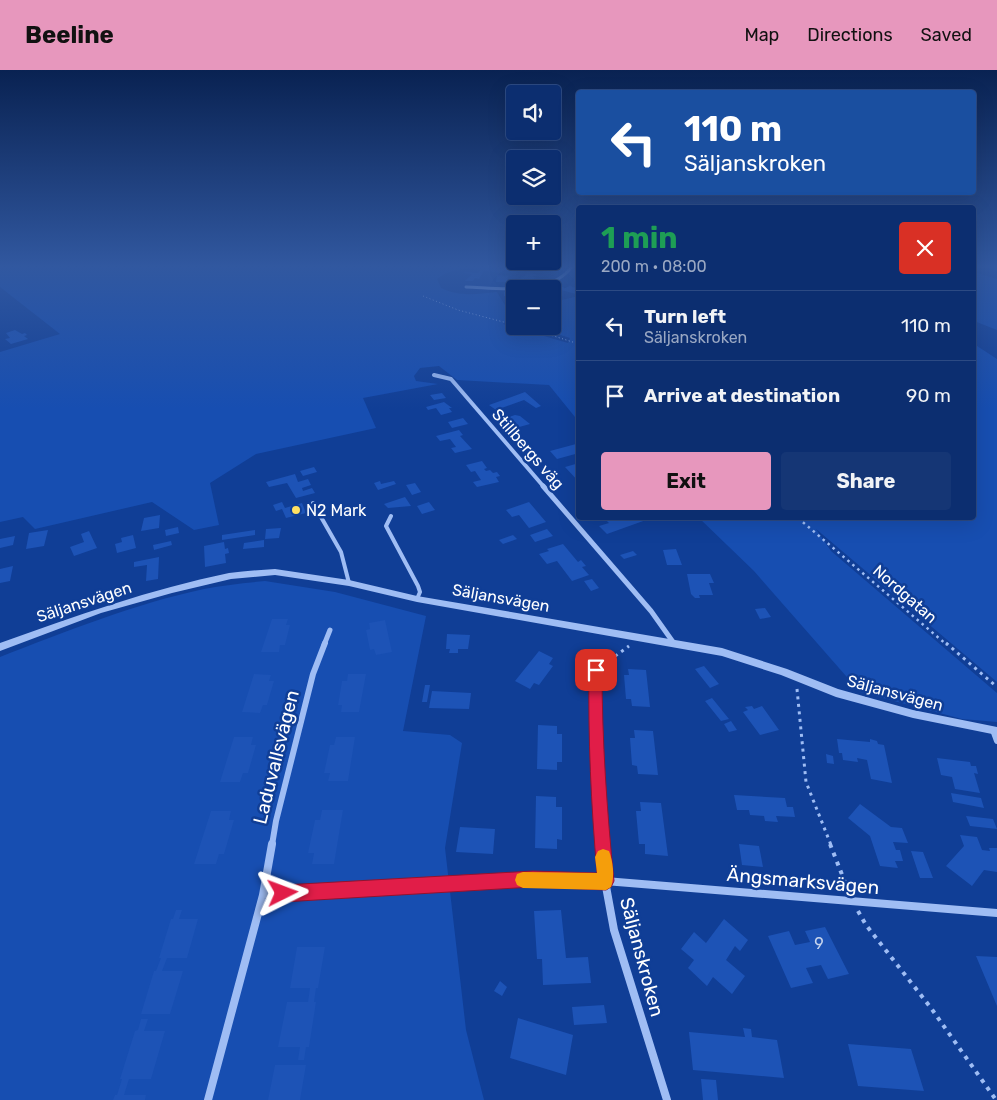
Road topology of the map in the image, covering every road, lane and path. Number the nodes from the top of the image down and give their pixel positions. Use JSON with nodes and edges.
{"nodes":[{"id":1,"x":470,"y":313,"type":"edge"},
{"id":2,"x":506,"y":322,"type":"edge"},
{"id":3,"x":550,"y":335,"type":"edge"},
{"id":4,"x":576,"y":343,"type":"edge"},
{"id":5,"x":434,"y":375,"type":"dead end"},
{"id":6,"x":314,"y":503,"type":"dead end"},
{"id":7,"x":391,"y":516,"type":"dead end"},
{"id":8,"x":800,"y":520,"type":"edge"},
{"id":9,"x":349,"y":583,"type":"junction"},
{"id":10,"x":417,"y":599,"type":"junction"},
{"id":11,"x":330,"y":630,"type":"dead end"},
{"id":12,"x":623,"y":642,"type":"dead end"},
{"id":13,"x":673,"y":642,"type":"junction"},
{"id":14,"x":0,"y":647,"type":"edge"},
{"id":15,"x":596,"y":670,"type":"joint"},
{"id":16,"x":796,"y":685,"type":"dead end"},
{"id":17,"x":997,"y":687,"type":"edge"},
{"id":18,"x":805,"y":688,"type":"dead end"},
{"id":19,"x":995,"y":730,"type":"edge"},
{"id":20,"x":997,"y":741,"type":"edge"},
{"id":21,"x":606,"y":881,"type":"junction"},
{"id":22,"x":264,"y":894,"type":"junction"},
{"id":23,"x":997,"y":913,"type":"edge"},
{"id":24,"x":208,"y":1100,"type":"edge"},
{"id":25,"x":667,"y":1100,"type":"edge"}],
"edges":[{"from":1,"to":2,"type":"path"},
{"from":3,"to":4,"type":"path"},
{"from":5,"to":13,"type":"street","name":"Stillbergs väg"},
{"from":6,"to":9,"type":"lane"},
{"from":7,"to":10,"type":"lane"},
{"from":8,"to":17,"type":"path","name":"Nordgatan"},
{"from":9,"to":10,"type":"street","name":"Säljansvägen"},
{"from":9,"to":14,"type":"street","name":"Säljansvägen"},
{"from":10,"to":13,"type":"street","name":"Säljansvägen"},
{"from":11,"to":22,"type":"street","name":"Laduvallsvägen"},
{"from":12,"to":15,"type":"path"},
{"from":13,"to":19,"type":"street","name":"Säljansvägen"},
{"from":15,"to":21,"type":"street","name":"Säljanskroken"},
{"from":16,"to":18,"type":"path"},
{"from":19,"to":20,"type":"street"},
{"from":21,"to":22,"type":"street"},
{"from":21,"to":23,"type":"street","name":"Ängsmarksvägen"},
{"from":21,"to":25,"type":"street","name":"Säljanskroken"},
{"from":22,"to":24,"type":"street","name":"Laduvallsvägen"}]}
